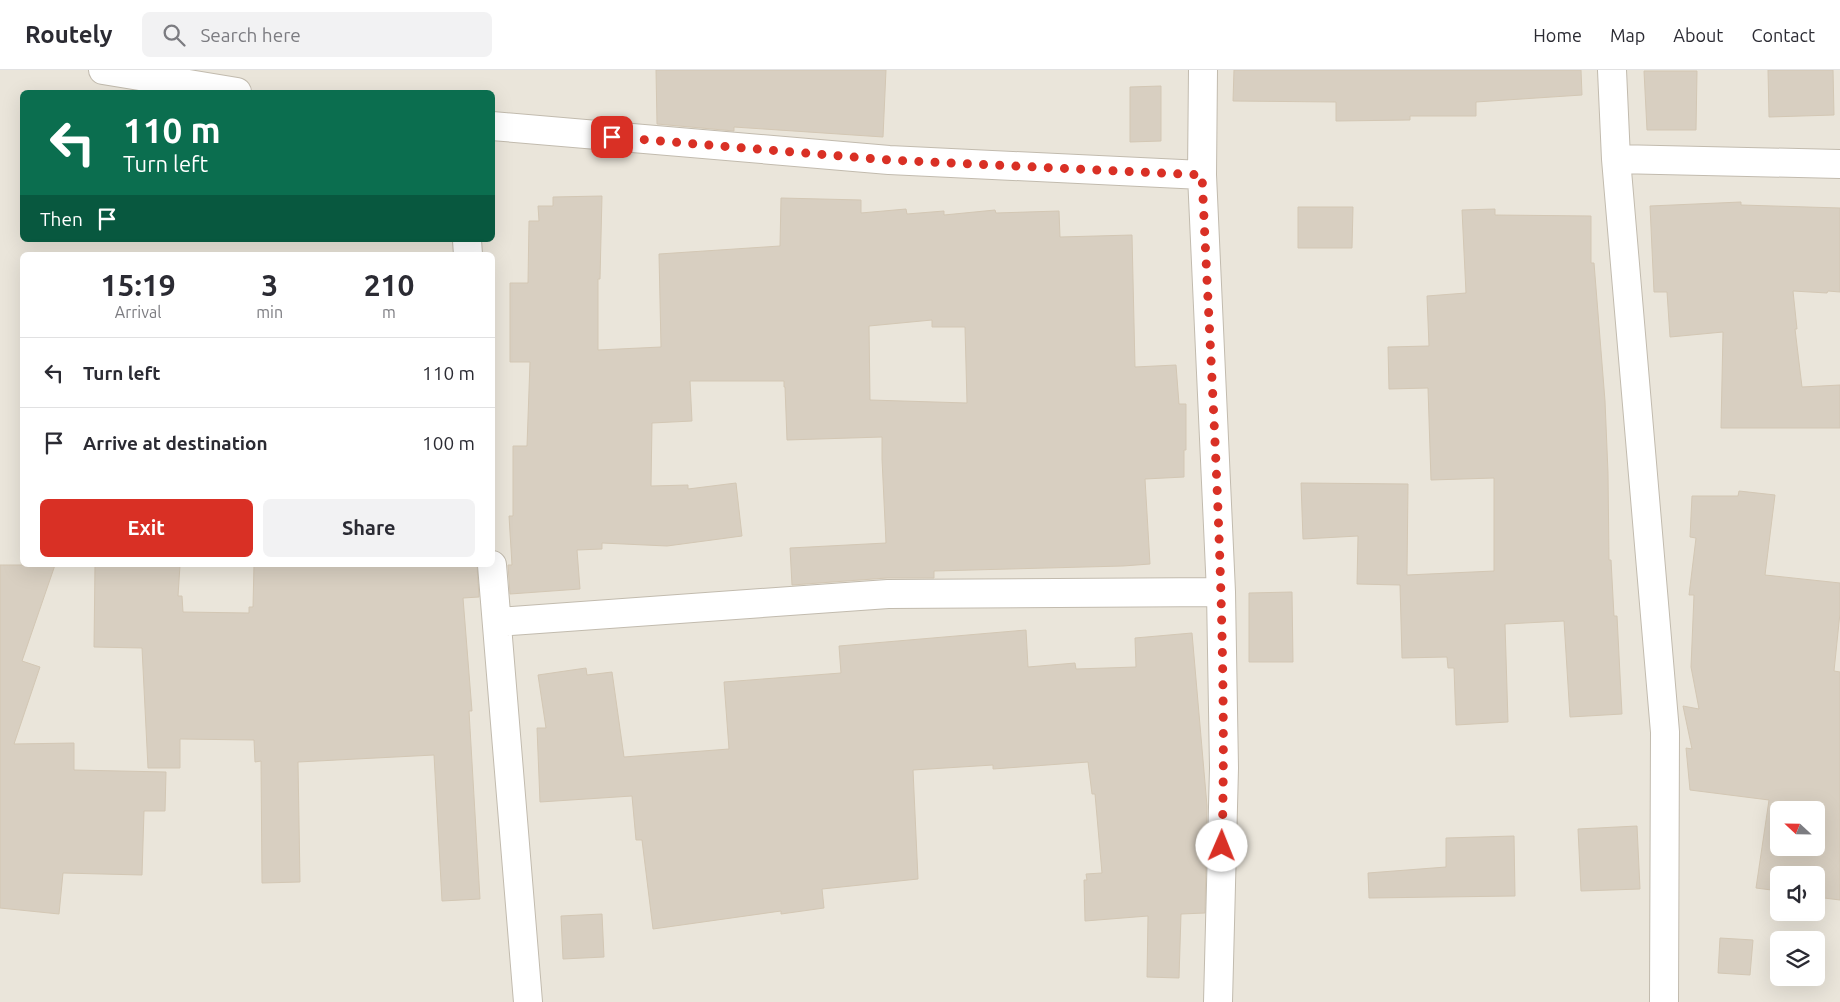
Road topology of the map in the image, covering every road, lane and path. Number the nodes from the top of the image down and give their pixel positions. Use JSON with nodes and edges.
{"nodes":[{"id":1,"x":103,"y":70,"type":"edge"},
{"id":2,"x":1203,"y":70,"type":"edge"},
{"id":3,"x":1612,"y":70,"type":"edge"},
{"id":4,"x":225,"y":90,"type":"edge"},
{"id":5,"x":495,"y":126,"type":"edge"},
{"id":6,"x":1616,"y":159,"type":"junction"},
{"id":7,"x":1840,"y":164,"type":"edge"},
{"id":8,"x":1202,"y":175,"type":"junction"},
{"id":9,"x":492,"y":567,"type":"edge"},
{"id":10,"x":1221,"y":592,"type":"junction"},
{"id":11,"x":497,"y":622,"type":"junction"},
{"id":12,"x":528,"y":1002,"type":"edge"},
{"id":13,"x":1218,"y":1002,"type":"edge"},
{"id":14,"x":1664,"y":1002,"type":"edge"}],
"edges":[{"from":1,"to":4,"type":"street"},
{"from":2,"to":8,"type":"street"},
{"from":3,"to":6,"type":"street"},
{"from":5,"to":8,"type":"street"},
{"from":6,"to":7,"type":"street"},
{"from":6,"to":14,"type":"street"},
{"from":8,"to":10,"type":"street"},
{"from":9,"to":11,"type":"street"},
{"from":10,"to":11,"type":"street"},
{"from":10,"to":13,"type":"street"},
{"from":11,"to":12,"type":"street"}]}
